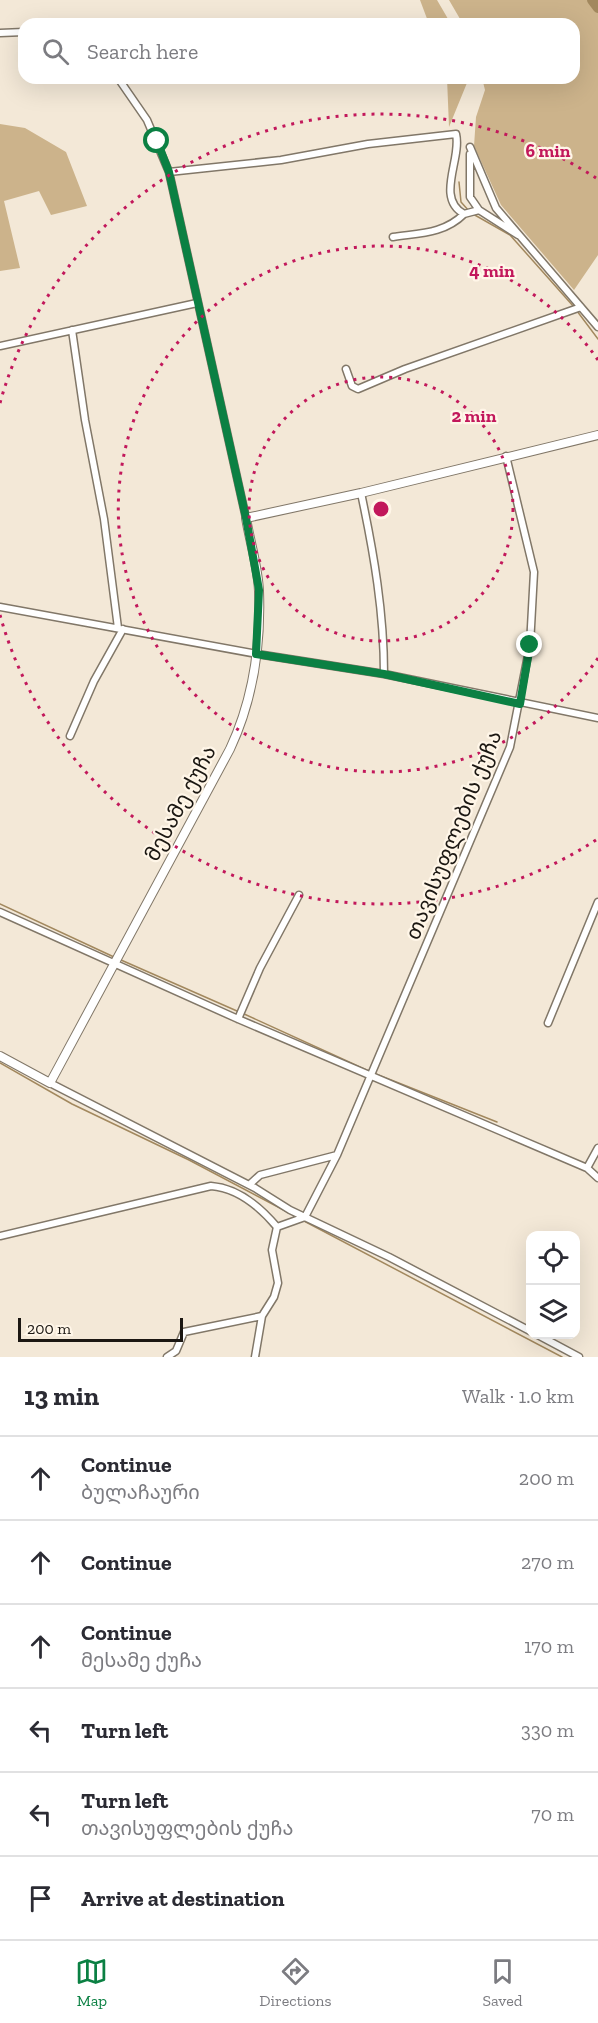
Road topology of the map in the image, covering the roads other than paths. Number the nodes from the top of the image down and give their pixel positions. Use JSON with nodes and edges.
{"nodes":[{"id":1,"x":18,"y":32,"type":"edge"},
{"id":2,"x":0,"y":33,"type":"edge"},
{"id":3,"x":122,"y":84,"type":"edge"},
{"id":4,"x":169,"y":172,"type":"junction"},
{"id":5,"x":479,"y":210,"type":"junction"},
{"id":6,"x":464,"y":214,"type":"junction"},
{"id":7,"x":518,"y":235,"type":"junction"},
{"id":8,"x":393,"y":237,"type":"dead end"},
{"id":9,"x":197,"y":303,"type":"junction"},
{"id":10,"x":581,"y":307,"type":"junction"},
{"id":11,"x":598,"y":327,"type":"edge"},
{"id":12,"x":72,"y":330,"type":"junction"},
{"id":13,"x":0,"y":346,"type":"edge"},
{"id":14,"x":346,"y":369,"type":"dead end"},
{"id":15,"x":598,"y":435,"type":"edge"},
{"id":16,"x":506,"y":456,"type":"junction"},
{"id":17,"x":361,"y":493,"type":"junction"},
{"id":18,"x":246,"y":518,"type":"junction"},
{"id":19,"x":0,"y":607,"type":"edge"},
{"id":20,"x":121,"y":628,"type":"junction"},
{"id":21,"x":256,"y":654,"type":"junction"},
{"id":22,"x":384,"y":674,"type":"junction"},
{"id":23,"x":520,"y":704,"type":"junction"},
{"id":24,"x":598,"y":718,"type":"edge"},
{"id":25,"x":70,"y":736,"type":"dead end"},
{"id":26,"x":299,"y":895,"type":"dead end"},
{"id":27,"x":598,"y":902,"type":"edge"},
{"id":28,"x":0,"y":912,"type":"edge"},
{"id":29,"x":113,"y":964,"type":"junction"},
{"id":30,"x":238,"y":1019,"type":"junction"},
{"id":31,"x":548,"y":1023,"type":"dead end"},
{"id":32,"x":0,"y":1056,"type":"edge"},
{"id":33,"x":369,"y":1076,"type":"junction"},
{"id":34,"x":50,"y":1083,"type":"junction"},
{"id":35,"x":598,"y":1148,"type":"edge"},
{"id":36,"x":337,"y":1155,"type":"junction"},
{"id":37,"x":587,"y":1168,"type":"junction"},
{"id":38,"x":598,"y":1178,"type":"edge"},
{"id":39,"x":249,"y":1185,"type":"junction"},
{"id":40,"x":305,"y":1217,"type":"junction"},
{"id":41,"x":277,"y":1227,"type":"junction"},
{"id":42,"x":0,"y":1236,"type":"edge"},
{"id":43,"x":262,"y":1316,"type":"junction"},
{"id":44,"x":526,"y":1328,"type":"edge"},
{"id":45,"x":545,"y":1339,"type":"edge"},
{"id":46,"x":167,"y":1357,"type":"edge"},
{"id":47,"x":255,"y":1357,"type":"edge"},
{"id":48,"x":579,"y":1357,"type":"edge"}],
"edges":[{"from":1,"to":2,"type":"street"},
{"from":3,"to":4,"type":"street"},
{"from":4,"to":6,"type":"street"},
{"from":4,"to":9,"type":"street"},
{"from":5,"to":6,"type":"street"},
{"from":5,"to":7,"type":"street"},
{"from":5,"to":7,"type":"street"},
{"from":6,"to":8,"type":"street"},
{"from":7,"to":10,"type":"street"},
{"from":9,"to":12,"type":"street"},
{"from":9,"to":18,"type":"street"},
{"from":10,"to":11,"type":"street"},
{"from":10,"to":14,"type":"street"},
{"from":12,"to":13,"type":"street"},
{"from":12,"to":20,"type":"street"},
{"from":15,"to":16,"type":"street"},
{"from":16,"to":17,"type":"street"},
{"from":16,"to":23,"type":"street","name":"თავისუფლების ქუჩა"},
{"from":17,"to":18,"type":"street"},
{"from":17,"to":22,"type":"street"},
{"from":18,"to":21,"type":"street","name":"მესამე ქუჩა"},
{"from":19,"to":20,"type":"street"},
{"from":20,"to":21,"type":"street"},
{"from":20,"to":25,"type":"street"},
{"from":21,"to":22,"type":"street"},
{"from":21,"to":29,"type":"street","name":"მესამე ქუჩა"},
{"from":22,"to":23,"type":"street"},
{"from":23,"to":24,"type":"street"},
{"from":23,"to":33,"type":"street","name":"თავისუფლების ქუჩა"},
{"from":26,"to":30,"type":"street"},
{"from":27,"to":31,"type":"street"},
{"from":28,"to":29,"type":"street"},
{"from":29,"to":30,"type":"street"},
{"from":29,"to":34,"type":"street","name":"მესამე ქუჩა"},
{"from":30,"to":33,"type":"street"},
{"from":32,"to":34,"type":"street"},
{"from":33,"to":36,"type":"street","name":"თავისუფლების ქუჩა"},
{"from":33,"to":37,"type":"street"},
{"from":34,"to":39,"type":"street"},
{"from":35,"to":37,"type":"street"},
{"from":36,"to":39,"type":"street"},
{"from":36,"to":40,"type":"street","name":"თავისუფლების ქუჩა"},
{"from":37,"to":38,"type":"street"},
{"from":39,"to":40,"type":"street"},
{"from":40,"to":41,"type":"street"},
{"from":40,"to":44,"type":"street"},
{"from":41,"to":42,"type":"street"},
{"from":41,"to":43,"type":"street"},
{"from":43,"to":46,"type":"street"},
{"from":43,"to":47,"type":"street"},
{"from":45,"to":48,"type":"street"}]}
